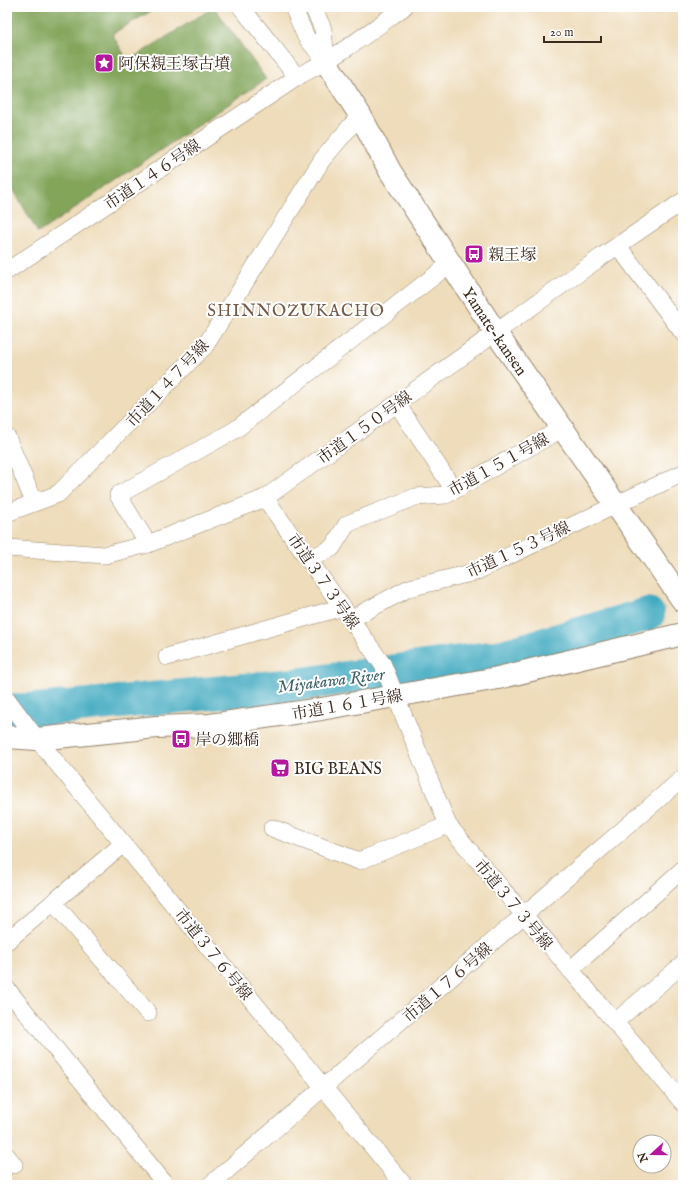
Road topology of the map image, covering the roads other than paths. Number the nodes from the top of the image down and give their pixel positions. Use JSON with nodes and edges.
{"nodes":[{"id":1,"x":241,"y":7,"type":"edge"},
{"id":2,"x":293,"y":7,"type":"edge"},
{"id":3,"x":313,"y":7,"type":"edge"},
{"id":4,"x":404,"y":7,"type":"edge"},
{"id":5,"x":326,"y":62,"type":"junction"},
{"id":6,"x":297,"y":77,"type":"junction"},
{"id":7,"x":360,"y":115,"type":"junction"},
{"id":8,"x":683,"y":201,"type":"edge"},
{"id":9,"x":618,"y":246,"type":"junction"},
{"id":10,"x":451,"y":263,"type":"junction"},
{"id":11,"x":7,"y":271,"type":"edge"},
{"id":12,"x":496,"y":333,"type":"junction"},
{"id":13,"x":683,"y":333,"type":"edge"},
{"id":14,"x":397,"y":404,"type":"junction"},
{"id":15,"x":562,"y":428,"type":"junction"},
{"id":16,"x":7,"y":437,"type":"edge"},
{"id":17,"x":683,"y":473,"type":"edge"},
{"id":18,"x":454,"y":490,"type":"junction"},
{"id":19,"x":265,"y":498,"type":"junction"},
{"id":20,"x":34,"y":502,"type":"junction"},
{"id":21,"x":615,"y":504,"type":"junction"},
{"id":22,"x":7,"y":513,"type":"edge"},
{"id":23,"x":148,"y":544,"type":"junction"},
{"id":24,"x":7,"y":548,"type":"edge"},
{"id":25,"x":309,"y":560,"type":"junction"},
{"id":26,"x":680,"y":597,"type":"edge"},
{"id":27,"x":347,"y":613,"type":"junction"},
{"id":28,"x":683,"y":634,"type":"edge"},
{"id":29,"x":167,"y":657,"type":"dead end"},
{"id":30,"x":389,"y":679,"type":"junction"},
{"id":31,"x":7,"y":699,"type":"edge"},
{"id":32,"x":31,"y":731,"type":"junction"},
{"id":33,"x":7,"y":737,"type":"edge"},
{"id":34,"x":683,"y":778,"type":"edge"},
{"id":35,"x":448,"y":825,"type":"junction"},
{"id":36,"x":272,"y":828,"type":"dead end"},
{"id":37,"x":123,"y":844,"type":"junction"},
{"id":38,"x":683,"y":870,"type":"edge"},
{"id":39,"x":54,"y":902,"type":"junction"},
{"id":40,"x":523,"y":916,"type":"junction"},
{"id":41,"x":7,"y":941,"type":"edge"},
{"id":42,"x":683,"y":964,"type":"edge"},
{"id":43,"x":570,"y":970,"type":"junction"},
{"id":44,"x":7,"y":989,"type":"edge"},
{"id":45,"x":148,"y":1013,"type":"dead end"},
{"id":46,"x":615,"y":1022,"type":"junction"},
{"id":47,"x":323,"y":1088,"type":"junction"},
{"id":48,"x":683,"y":1103,"type":"edge"},
{"id":49,"x":166,"y":1185,"type":"edge"},
{"id":50,"x":210,"y":1185,"type":"edge"},
{"id":51,"x":404,"y":1185,"type":"edge"}],
"edges":[{"from":1,"to":6,"type":"street"},
{"from":2,"to":5,"type":"street","name":"Yamate-kansen"},
{"from":3,"to":5,"type":"street","name":"Yamate-kansen"},
{"from":4,"to":5,"type":"street"},
{"from":5,"to":6,"type":"street","name":"市道１４６号線"},
{"from":5,"to":7,"type":"street","name":"Yamate-kansen"},
{"from":6,"to":11,"type":"street","name":"市道１４６号線"},
{"from":7,"to":10,"type":"street","name":"Yamate-kansen"},
{"from":7,"to":20,"type":"street","name":"市道１４７号線"},
{"from":8,"to":9,"type":"street","name":"市道１５０号線"},
{"from":9,"to":12,"type":"street","name":"市道１５０号線"},
{"from":9,"to":13,"type":"street"},
{"from":10,"to":12,"type":"street","name":"Yamate-kansen"},
{"from":10,"to":23,"type":"street"},
{"from":12,"to":14,"type":"street","name":"市道１５０号線"},
{"from":12,"to":15,"type":"street","name":"Yamate-kansen"},
{"from":14,"to":18,"type":"street"},
{"from":14,"to":19,"type":"street","name":"市道１５０号線"},
{"from":15,"to":18,"type":"street","name":"市道１５１号線"},
{"from":15,"to":21,"type":"street","name":"Yamate-kansen"},
{"from":16,"to":20,"type":"street"},
{"from":17,"to":21,"type":"street","name":"市道１５３号線"},
{"from":18,"to":25,"type":"street","name":"市道１５１号線"},
{"from":19,"to":23,"type":"street","name":"市道１５０号線"},
{"from":19,"to":25,"type":"street","name":"市道３７３号線"},
{"from":20,"to":22,"type":"street","name":"市道１４７号線"},
{"from":21,"to":26,"type":"street","name":"Yamate-kansen"},
{"from":21,"to":27,"type":"street","name":"市道１５３号線"},
{"from":23,"to":24,"type":"street","name":"市道１５０号線"},
{"from":25,"to":27,"type":"street","name":"市道３７３号線"},
{"from":27,"to":29,"type":"street","name":"市道１５３号線"},
{"from":27,"to":30,"type":"street","name":"市道３７３号線"},
{"from":28,"to":30,"type":"street","name":"市道１６１号線"},
{"from":30,"to":32,"type":"street","name":"市道１６１号線"},
{"from":30,"to":35,"type":"street","name":"市道３７３号線"},
{"from":31,"to":32,"type":"street","name":"市道３７６号線"},
{"from":32,"to":33,"type":"street","name":"市道１６１号線"},
{"from":32,"to":37,"type":"street","name":"市道３７６号線"},
{"from":34,"to":40,"type":"street","name":"市道１７６号線"},
{"from":35,"to":36,"type":"street"},
{"from":35,"to":40,"type":"street","name":"市道３７３号線"},
{"from":37,"to":39,"type":"street"},
{"from":37,"to":47,"type":"street","name":"市道３７６号線"},
{"from":38,"to":43,"type":"street"},
{"from":39,"to":41,"type":"street"},
{"from":39,"to":45,"type":"street"},
{"from":40,"to":43,"type":"street","name":"市道３７３号線"},
{"from":40,"to":47,"type":"street","name":"市道１７６号線"},
{"from":42,"to":46,"type":"street"},
{"from":43,"to":46,"type":"street","name":"市道３７３号線"},
{"from":44,"to":49,"type":"street"},
{"from":46,"to":48,"type":"street","name":"市道３７３号線"},
{"from":47,"to":50,"type":"street","name":"市道１７６号線"},
{"from":47,"to":51,"type":"street","name":"市道３７６号線"}]}
